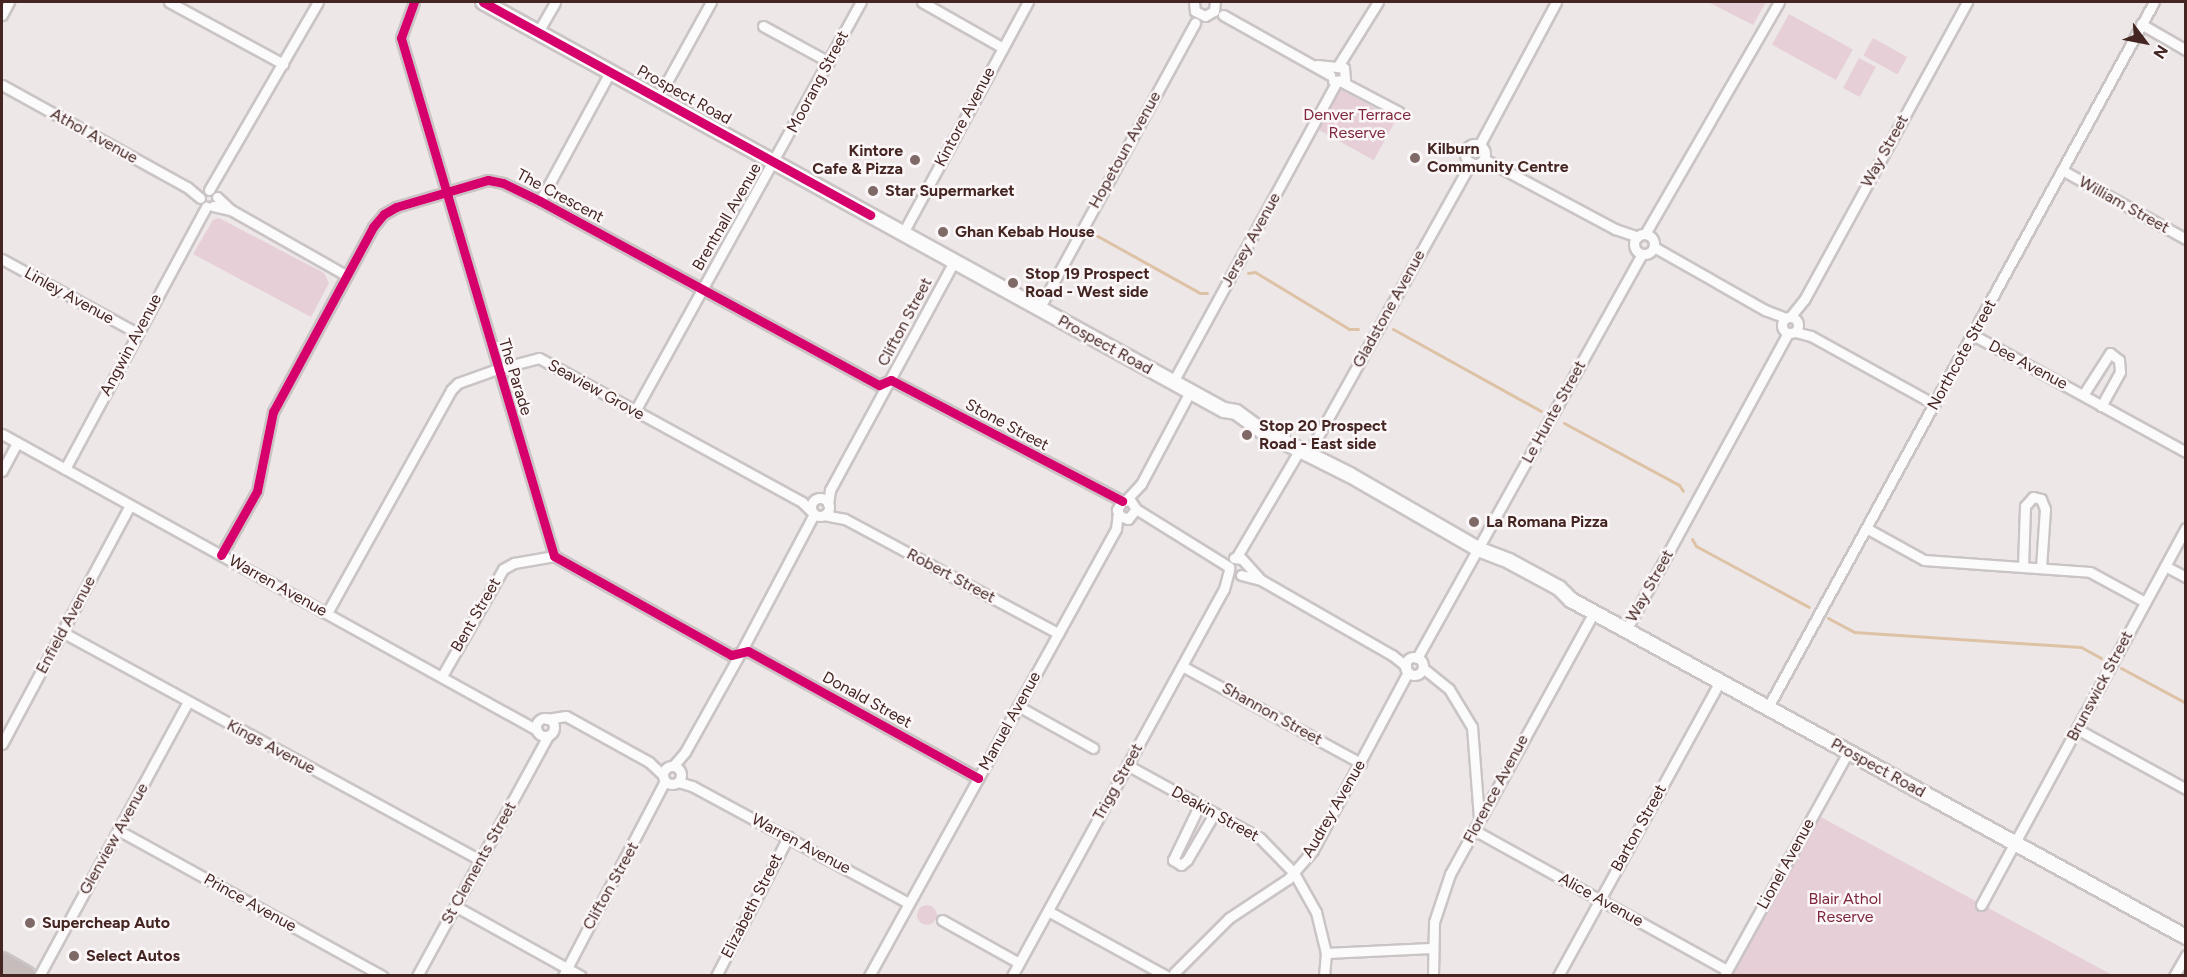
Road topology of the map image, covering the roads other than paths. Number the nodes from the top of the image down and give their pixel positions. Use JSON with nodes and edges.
{"nodes":[{"id":1,"x":9,"y":2,"type":"edge"},
{"id":2,"x":169,"y":2,"type":"edge"},
{"id":3,"x":318,"y":2,"type":"edge"},
{"id":4,"x":414,"y":2,"type":"edge"},
{"id":5,"x":483,"y":2,"type":"edge"},
{"id":6,"x":555,"y":2,"type":"edge"},
{"id":7,"x":861,"y":2,"type":"edge"},
{"id":8,"x":922,"y":2,"type":"edge"},
{"id":9,"x":1028,"y":2,"type":"edge"},
{"id":10,"x":1378,"y":2,"type":"edge"},
{"id":11,"x":1556,"y":2,"type":"edge"},
{"id":12,"x":1779,"y":2,"type":"edge"},
{"id":13,"x":1967,"y":2,"type":"edge"},
{"id":14,"x":2154,"y":2,"type":"edge"},
{"id":15,"x":708,"y":3,"type":"edge"},
{"id":16,"x":1193,"y":4,"type":"edge"},
{"id":17,"x":1212,"y":9,"type":"edge"},
{"id":18,"x":2,"y":15,"type":"edge"},
{"id":19,"x":1195,"y":23,"type":"junction"},
{"id":20,"x":2141,"y":24,"type":"junction"},
{"id":21,"x":763,"y":26,"type":"dead end"},
{"id":22,"x":538,"y":32,"type":"junction"},
{"id":23,"x":1003,"y":48,"type":"junction"},
{"id":24,"x":2186,"y":50,"type":"edge"},
{"id":25,"x":829,"y":62,"type":"junction"},
{"id":26,"x":283,"y":64,"type":"junction"},
{"id":27,"x":610,"y":72,"type":"junction"},
{"id":28,"x":1338,"y":74,"type":"junction"},
{"id":29,"x":2,"y":85,"type":"edge"},
{"id":30,"x":658,"y":98,"type":"junction"},
{"id":31,"x":1399,"y":112,"type":"dead end"},
{"id":32,"x":1480,"y":144,"type":"junction"},
{"id":33,"x":1484,"y":159,"type":"junction"},
{"id":34,"x":775,"y":163,"type":"junction"},
{"id":35,"x":1470,"y":163,"type":"junction"},
{"id":36,"x":2062,"y":170,"type":"junction"},
{"id":37,"x":446,"y":192,"type":"junction"},
{"id":38,"x":208,"y":198,"type":"junction"},
{"id":39,"x":540,"y":201,"type":"junction"},
{"id":40,"x":903,"y":233,"type":"junction"},
{"id":41,"x":2186,"y":239,"type":"edge"},
{"id":42,"x":1644,"y":244,"type":"junction"},
{"id":43,"x":2,"y":259,"type":"edge"},
{"id":44,"x":954,"y":262,"type":"junction"},
{"id":45,"x":347,"y":276,"type":"junction"},
{"id":46,"x":703,"y":290,"type":"junction"},
{"id":47,"x":1039,"y":309,"type":"junction"},
{"id":48,"x":1790,"y":325,"type":"junction"},
{"id":49,"x":137,"y":333,"type":"junction"},
{"id":50,"x":1973,"y":335,"type":"junction"},
{"id":51,"x":497,"y":369,"type":"junction"},
{"id":52,"x":891,"y":380,"type":"junction"},
{"id":53,"x":1173,"y":382,"type":"junction"},
{"id":54,"x":1190,"y":392,"type":"junction"},
{"id":55,"x":2083,"y":394,"type":"junction"},
{"id":56,"x":1934,"y":404,"type":"junction"},
{"id":57,"x":2101,"y":406,"type":"junction"},
{"id":58,"x":635,"y":411,"type":"junction"},
{"id":59,"x":2,"y":434,"type":"edge"},
{"id":60,"x":17,"y":443,"type":"junction"},
{"id":61,"x":2186,"y":452,"type":"edge"},
{"id":62,"x":1303,"y":453,"type":"junction"},
{"id":63,"x":64,"y":469,"type":"junction"},
{"id":64,"x":2,"y":471,"type":"edge"},
{"id":65,"x":830,"y":490,"type":"junction"},
{"id":66,"x":817,"y":499,"type":"junction"},
{"id":67,"x":802,"y":502,"type":"junction"},
{"id":68,"x":130,"y":505,"type":"junction"},
{"id":69,"x":1127,"y":509,"type":"junction"},
{"id":70,"x":821,"y":511,"type":"junction"},
{"id":71,"x":1866,"y":528,"type":"junction"},
{"id":72,"x":2186,"y":528,"type":"edge"},
{"id":73,"x":1479,"y":549,"type":"junction"},
{"id":74,"x":221,"y":555,"type":"junction"},
{"id":75,"x":554,"y":556,"type":"junction"},
{"id":76,"x":2165,"y":566,"type":"junction"},
{"id":77,"x":1237,"y":567,"type":"junction"},
{"id":78,"x":2023,"y":567,"type":"junction"},
{"id":79,"x":2041,"y":567,"type":"junction"},
{"id":80,"x":2186,"y":577,"type":"edge"},
{"id":81,"x":2145,"y":602,"type":"junction"},
{"id":82,"x":1594,"y":612,"type":"junction"},
{"id":83,"x":327,"y":613,"type":"junction"},
{"id":84,"x":1626,"y":630,"type":"junction"},
{"id":85,"x":62,"y":632,"type":"junction"},
{"id":86,"x":1058,"y":633,"type":"junction"},
{"id":87,"x":741,"y":652,"type":"junction"},
{"id":88,"x":1182,"y":666,"type":"junction"},
{"id":89,"x":1415,"y":666,"type":"junction"},
{"id":90,"x":442,"y":676,"type":"junction"},
{"id":91,"x":1720,"y":681,"type":"junction"},
{"id":92,"x":188,"y":702,"type":"junction"},
{"id":93,"x":1018,"y":706,"type":"junction"},
{"id":94,"x":1768,"y":707,"type":"junction"},
{"id":95,"x":544,"y":727,"type":"junction"},
{"id":96,"x":2077,"y":729,"type":"junction"},
{"id":97,"x":2,"y":744,"type":"edge"},
{"id":98,"x":1093,"y":748,"type":"dead end"},
{"id":99,"x":1848,"y":752,"type":"junction"},
{"id":100,"x":1361,"y":763,"type":"junction"},
{"id":101,"x":1127,"y":765,"type":"junction"},
{"id":102,"x":672,"y":775,"type":"junction"},
{"id":103,"x":978,"y":778,"type":"junction"},
{"id":104,"x":2186,"y":789,"type":"edge"},
{"id":105,"x":1199,"y":806,"type":"junction"},
{"id":106,"x":1214,"y":814,"type":"junction"},
{"id":107,"x":1479,"y":819,"type":"junction"},
{"id":108,"x":118,"y":830,"type":"junction"},
{"id":109,"x":1474,"y":830,"type":"junction"},
{"id":110,"x":788,"y":837,"type":"junction"},
{"id":111,"x":2015,"y":843,"type":"junction"},
{"id":112,"x":481,"y":860,"type":"junction"},
{"id":113,"x":1294,"y":873,"type":"junction"},
{"id":114,"x":1599,"y":899,"type":"junction"},
{"id":115,"x":909,"y":903,"type":"junction"},
{"id":116,"x":1981,"y":905,"type":"dead end"},
{"id":117,"x":455,"y":906,"type":"junction"},
{"id":118,"x":1048,"y":911,"type":"junction"},
{"id":119,"x":942,"y":920,"type":"dead end"},
{"id":120,"x":2186,"y":937,"type":"edge"},
{"id":121,"x":1431,"y":948,"type":"junction"},
{"id":122,"x":1326,"y":953,"type":"junction"},
{"id":123,"x":2186,"y":955,"type":"edge"},
{"id":124,"x":2,"y":962,"type":"edge"},
{"id":125,"x":1019,"y":963,"type":"junction"},
{"id":126,"x":1151,"y":968,"type":"junction"},
{"id":127,"x":565,"y":972,"type":"edge"},
{"id":128,"x":1726,"y":973,"type":"edge"},
{"id":129,"x":26,"y":975,"type":"edge"},
{"id":130,"x":39,"y":975,"type":"edge"},
{"id":131,"x":382,"y":975,"type":"edge"},
{"id":132,"x":417,"y":975,"type":"edge"},
{"id":133,"x":581,"y":975,"type":"edge"},
{"id":134,"x":716,"y":975,"type":"edge"},
{"id":135,"x":869,"y":975,"type":"edge"},
{"id":136,"x":1012,"y":975,"type":"edge"},
{"id":137,"x":1159,"y":975,"type":"edge"},
{"id":138,"x":1174,"y":975,"type":"edge"},
{"id":139,"x":1324,"y":975,"type":"edge"},
{"id":140,"x":1433,"y":975,"type":"edge"},
{"id":141,"x":1558,"y":975,"type":"edge"},
{"id":142,"x":2174,"y":975,"type":"edge"}],
"edges":[{"from":1,"to":18,"type":"street"},
{"from":2,"to":26,"type":"street"},
{"from":3,"to":26,"type":"street","name":"Angwin Avenue"},
{"from":4,"to":37,"type":"street","name":"The Parade"},
{"from":5,"to":22,"type":"main road","name":"Prospect Road"},
{"from":6,"to":22,"type":"street"},
{"from":7,"to":25,"type":"street","name":"Moorang Street"},
{"from":8,"to":23,"type":"street"},
{"from":9,"to":23,"type":"street","name":"Kintore Avenue"},
{"from":10,"to":28,"type":"street","name":"Jersey Avenue"},
{"from":11,"to":32,"type":"street"},
{"from":12,"to":42,"type":"street","name":"Le Hunte Street"},
{"from":13,"to":48,"type":"street","name":"Way Street"},
{"from":14,"to":20,"type":"street","name":"Northcote Street"},
{"from":15,"to":30,"type":"street"},
{"from":16,"to":17,"type":"street"},
{"from":16,"to":19,"type":"street","name":"Hopetoun Avenue"},
{"from":17,"to":19,"type":"street","name":"Hopetoun Avenue"},
{"from":17,"to":28,"type":"street"},
{"from":19,"to":47,"type":"street","name":"Hopetoun Avenue"},
{"from":20,"to":24,"type":"street"},
{"from":20,"to":36,"type":"street","name":"Northcote Street"},
{"from":21,"to":25,"type":"street"},
{"from":22,"to":27,"type":"main road","name":"Prospect Road"},
{"from":23,"to":40,"type":"street","name":"Kintore Avenue"},
{"from":25,"to":34,"type":"street","name":"Moorang Street"},
{"from":26,"to":38,"type":"street","name":"Angwin Avenue"},
{"from":27,"to":30,"type":"main road","name":"Prospect Road"},
{"from":27,"to":39,"type":"street"},
{"from":28,"to":31,"type":"street"},
{"from":28,"to":53,"type":"street","name":"Jersey Avenue"},
{"from":29,"to":38,"type":"street","name":"Athol Avenue"},
{"from":30,"to":34,"type":"main road","name":"Prospect Road"},
{"from":32,"to":33,"type":"street"},
{"from":32,"to":35,"type":"street","name":"Gladstone Avenue"},
{"from":33,"to":35,"type":"street"},
{"from":33,"to":42,"type":"street"},
{"from":34,"to":40,"type":"main road","name":"Prospect Road"},
{"from":34,"to":46,"type":"street","name":"Brentnall Avenue"},
{"from":35,"to":62,"type":"street","name":"Gladstone Avenue"},
{"from":36,"to":41,"type":"street","name":"William Street"},
{"from":36,"to":50,"type":"street","name":"Northcote Street"},
{"from":37,"to":39,"type":"street","name":"The Crescent"},
{"from":37,"to":45,"type":"street","name":"The Crescent"},
{"from":37,"to":51,"type":"street","name":"The Parade"},
{"from":38,"to":45,"type":"street","name":"Athol Avenue"},
{"from":38,"to":49,"type":"street","name":"Angwin Avenue"},
{"from":39,"to":46,"type":"street","name":"The Crescent"},
{"from":40,"to":44,"type":"main road","name":"Prospect Road"},
{"from":42,"to":48,"type":"street"},
{"from":42,"to":73,"type":"street","name":"Le Hunte Street"},
{"from":43,"to":49,"type":"street","name":"Linley Avenue"},
{"from":44,"to":47,"type":"main road","name":"Prospect Road"},
{"from":44,"to":52,"type":"street","name":"Clifton Street"},
{"from":45,"to":74,"type":"street","name":"The Crescent"},
{"from":46,"to":52,"type":"street","name":"The Crescent"},
{"from":46,"to":58,"type":"street","name":"Brentnall Avenue"},
{"from":47,"to":53,"type":"main road","name":"Prospect Road"},
{"from":48,"to":56,"type":"street"},
{"from":48,"to":84,"type":"street","name":"Way Street"},
{"from":49,"to":63,"type":"street","name":"Angwin Avenue"},
{"from":50,"to":55,"type":"street","name":"Dee Avenue"},
{"from":50,"to":56,"type":"street","name":"Northcote Street"},
{"from":51,"to":58,"type":"street","name":"Seaview Grove"},
{"from":51,"to":75,"type":"street","name":"The Parade"},
{"from":51,"to":83,"type":"street","name":"Seaview Grove"},
{"from":52,"to":65,"type":"street","name":"Clifton Street"},
{"from":52,"to":69,"type":"street","name":"Stone Street"},
{"from":53,"to":54,"type":"main road","name":"Prospect Road"},
{"from":54,"to":62,"type":"main road","name":"Prospect Road"},
{"from":54,"to":69,"type":"street","name":"Manuel Avenue"},
{"from":55,"to":57,"type":"street","name":"Dee Avenue"},
{"from":55,"to":57,"type":"street","name":"Dee Avenue"},
{"from":56,"to":71,"type":"street","name":"Northcote Street"},
{"from":57,"to":61,"type":"street","name":"Dee Avenue"},
{"from":58,"to":67,"type":"street","name":"Seaview Grove"},
{"from":59,"to":60,"type":"street","name":"Warren Avenue"},
{"from":60,"to":63,"type":"street","name":"Warren Avenue"},
{"from":60,"to":64,"type":"street"},
{"from":62,"to":73,"type":"main road","name":"Prospect Road"},
{"from":62,"to":77,"type":"street","name":"Trigg Street"},
{"from":63,"to":68,"type":"street","name":"Warren Avenue"},
{"from":65,"to":66,"type":"street","name":"Clifton Street"},
{"from":65,"to":70,"type":"street","name":"Clifton Street"},
{"from":66,"to":67,"type":"street"},
{"from":66,"to":70,"type":"street"},
{"from":66,"to":70,"type":"street"},
{"from":67,"to":70,"type":"street","name":"Seaview Grove"},
{"from":68,"to":74,"type":"street","name":"Warren Avenue"},
{"from":68,"to":85,"type":"street","name":"Enfield Avenue"},
{"from":69,"to":77,"type":"street","name":"Stone Street"},
{"from":69,"to":86,"type":"street","name":"Manuel Avenue"},
{"from":70,"to":86,"type":"street","name":"Robert Street"},
{"from":70,"to":87,"type":"street","name":"Clifton Street"},
{"from":71,"to":78,"type":"street"},
{"from":71,"to":94,"type":"street","name":"Northcote Street"},
{"from":72,"to":76,"type":"street","name":"Brunswick Street"},
{"from":73,"to":82,"type":"main road","name":"Prospect Road"},
{"from":73,"to":89,"type":"street","name":"Audrey Avenue"},
{"from":74,"to":83,"type":"street","name":"Warren Avenue"},
{"from":75,"to":87,"type":"street"},
{"from":75,"to":90,"type":"street","name":"Bent Street"},
{"from":76,"to":80,"type":"street"},
{"from":76,"to":81,"type":"street","name":"Brunswick Street"},
{"from":77,"to":88,"type":"street","name":"Trigg Street"},
{"from":77,"to":89,"type":"street","name":"Stone Street"},
{"from":78,"to":79,"type":"street"},
{"from":78,"to":79,"type":"street"},
{"from":79,"to":81,"type":"street"},
{"from":81,"to":96,"type":"street","name":"Brunswick Street"},
{"from":82,"to":84,"type":"main road","name":"Prospect Road"},
{"from":82,"to":107,"type":"street","name":"Florence Avenue"},
{"from":83,"to":90,"type":"street","name":"Warren Avenue"},
{"from":84,"to":91,"type":"main road","name":"Prospect Road"},
{"from":85,"to":92,"type":"street","name":"Kings Avenue"},
{"from":85,"to":97,"type":"street","name":"Enfield Avenue"},
{"from":86,"to":93,"type":"street","name":"Manuel Avenue"},
{"from":87,"to":102,"type":"street","name":"Clifton Street"},
{"from":87,"to":103,"type":"street","name":"Donald Street"},
{"from":88,"to":100,"type":"street","name":"Shannon Street"},
{"from":88,"to":101,"type":"street","name":"Trigg Street"},
{"from":89,"to":100,"type":"street","name":"Audrey Avenue"},
{"from":89,"to":107,"type":"street","name":"Stone Street"},
{"from":90,"to":95,"type":"street","name":"Warren Avenue"},
{"from":91,"to":94,"type":"main road","name":"Prospect Road"},
{"from":91,"to":114,"type":"street","name":"Barton Street"},
{"from":92,"to":108,"type":"street","name":"Glenview Avenue"},
{"from":92,"to":112,"type":"street","name":"Kings Avenue"},
{"from":93,"to":98,"type":"street"},
{"from":93,"to":103,"type":"street","name":"Manuel Avenue"},
{"from":94,"to":99,"type":"main road","name":"Prospect Road"},
{"from":95,"to":102,"type":"street","name":"Warren Avenue"},
{"from":95,"to":112,"type":"street","name":"St Clements Street"},
{"from":96,"to":104,"type":"street"},
{"from":96,"to":111,"type":"street","name":"Brunswick Street"},
{"from":99,"to":111,"type":"main road","name":"Prospect Road"},
{"from":99,"to":128,"type":"street","name":"Lionel Avenue"},
{"from":100,"to":113,"type":"street","name":"Audrey Avenue"},
{"from":101,"to":105,"type":"street","name":"Deakin Street"},
{"from":101,"to":118,"type":"street","name":"Trigg Street"},
{"from":102,"to":110,"type":"street","name":"Warren Avenue"},
{"from":102,"to":127,"type":"street","name":"Clifton Street"},
{"from":103,"to":115,"type":"street","name":"Manuel Avenue"},
{"from":105,"to":106,"type":"street","name":"Deakin Street"},
{"from":105,"to":106,"type":"street"},
{"from":106,"to":113,"type":"street","name":"Deakin Street"},
{"from":107,"to":109,"type":"street","name":"Florence Avenue"},
{"from":108,"to":130,"type":"street","name":"Glenview Avenue"},
{"from":108,"to":131,"type":"street","name":"Prince Avenue"},
{"from":109,"to":114,"type":"street","name":"Alice Avenue"},
{"from":109,"to":121,"type":"street","name":"Florence Avenue"},
{"from":110,"to":115,"type":"street","name":"Warren Avenue"},
{"from":110,"to":134,"type":"street","name":"Elizabeth Street"},
{"from":111,"to":116,"type":"street","name":"Brunswick Street"},
{"from":111,"to":120,"type":"main road","name":"Prospect Road"},
{"from":112,"to":117,"type":"street","name":"St Clements Street"},
{"from":113,"to":122,"type":"street","name":"Deakin Street"},
{"from":113,"to":138,"type":"street","name":"Audrey Avenue"},
{"from":114,"to":128,"type":"street","name":"Alice Avenue"},
{"from":114,"to":141,"type":"street","name":"Barton Street"},
{"from":115,"to":135,"type":"street","name":"Manuel Avenue"},
{"from":117,"to":127,"type":"street"},
{"from":117,"to":132,"type":"street","name":"St Clements Street"},
{"from":118,"to":125,"type":"street","name":"Trigg Street"},
{"from":118,"to":126,"type":"street"},
{"from":119,"to":125,"type":"street"},
{"from":121,"to":122,"type":"street"},
{"from":121,"to":140,"type":"street","name":"Florence Avenue"},
{"from":122,"to":139,"type":"street","name":"Deakin Street"},
{"from":123,"to":142,"type":"street"},
{"from":124,"to":129,"type":"highway"},
{"from":125,"to":136,"type":"street","name":"Trigg Street"},
{"from":126,"to":137,"type":"street"},
{"from":126,"to":138,"type":"street"},
{"from":127,"to":133,"type":"street"}]}
